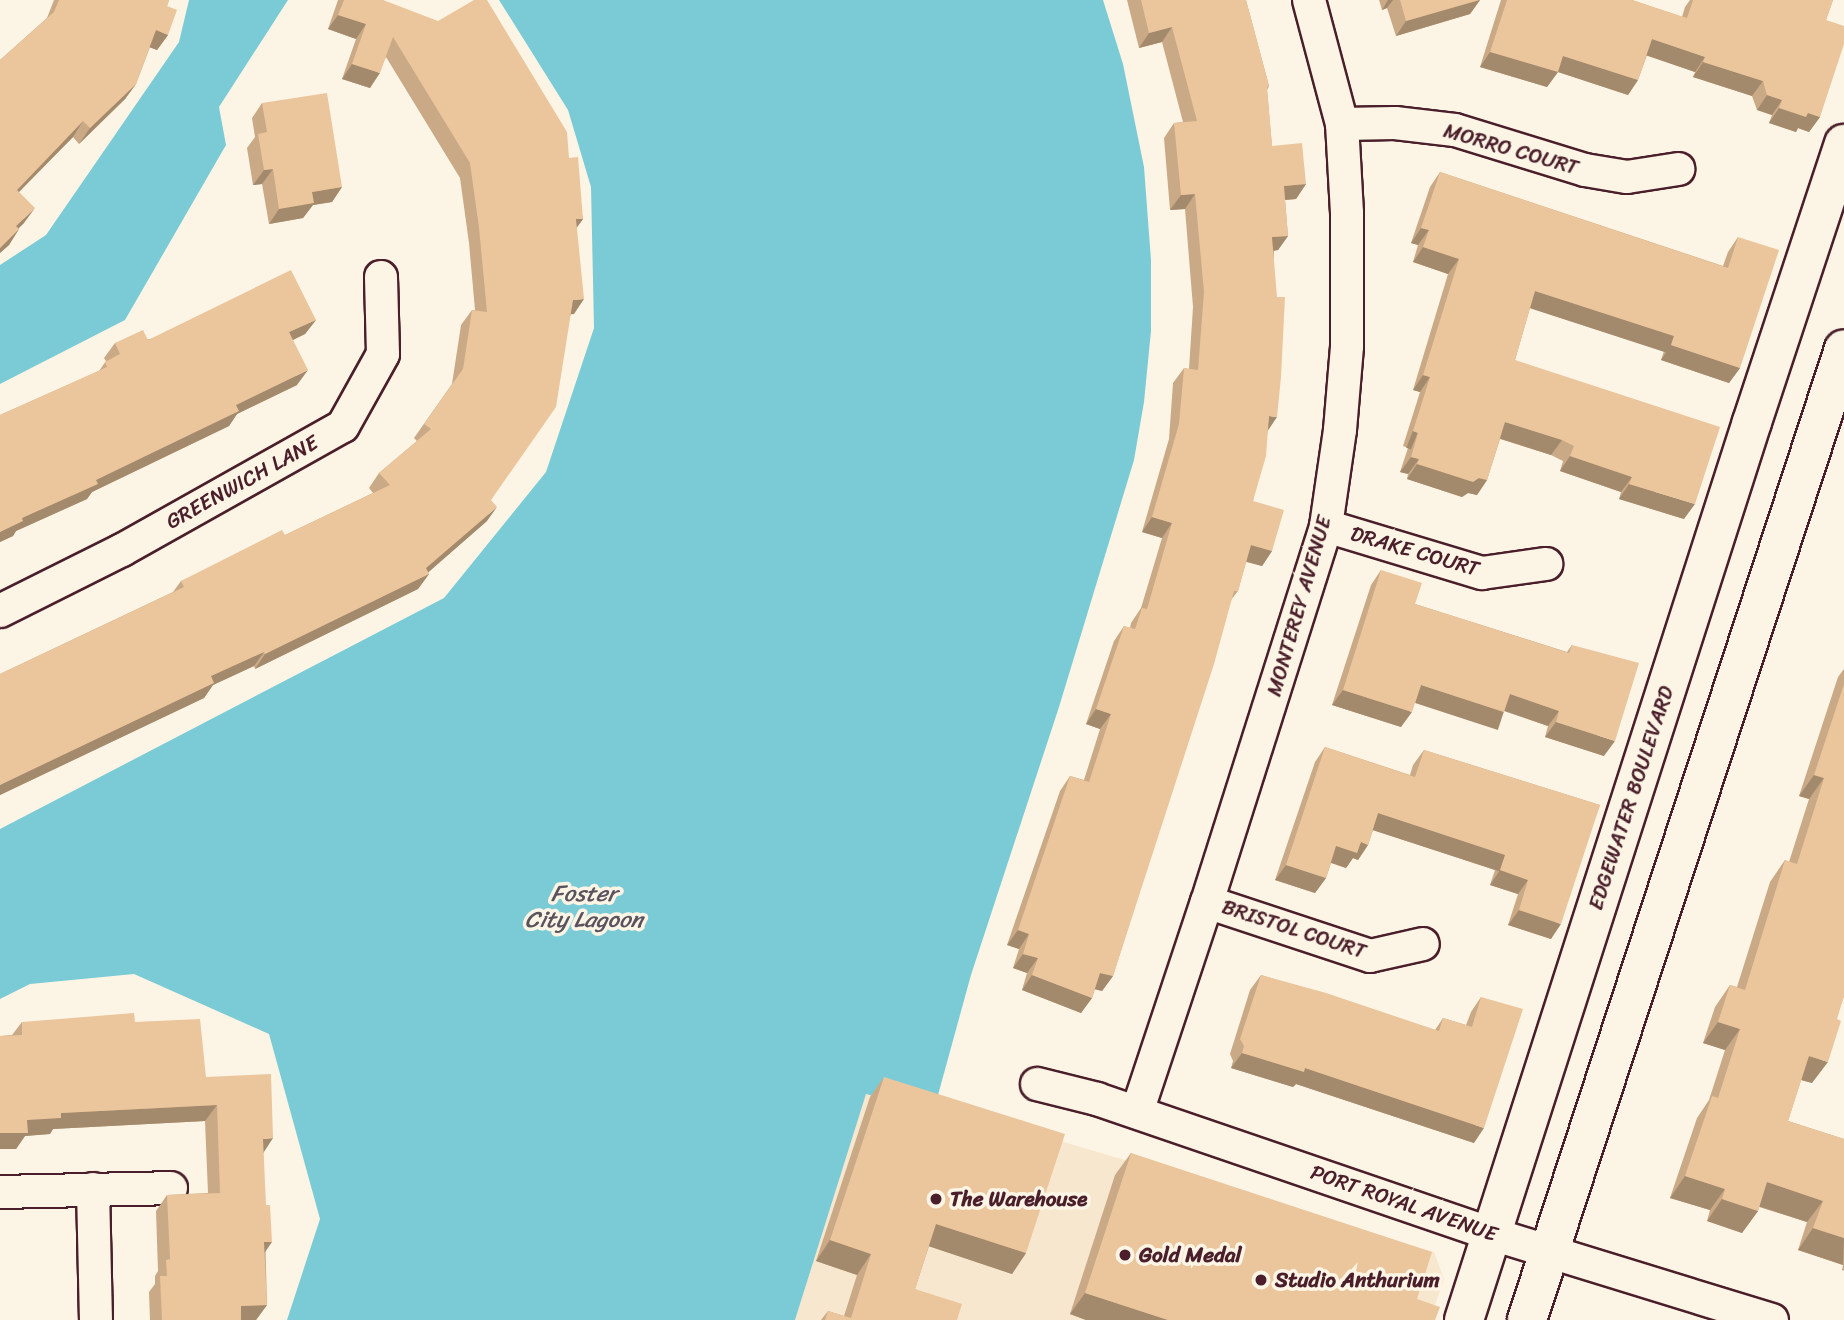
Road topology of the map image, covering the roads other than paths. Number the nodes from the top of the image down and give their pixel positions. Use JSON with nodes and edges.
{"nodes":[{"id":1,"x":1309,"y":0,"type":"edge"},
{"id":2,"x":1342,"y":124,"type":"junction"},
{"id":3,"x":1844,"y":144,"type":"edge"},
{"id":4,"x":1678,"y":169,"type":"dead end"},
{"id":5,"x":1844,"y":203,"type":"edge"},
{"id":6,"x":381,"y":277,"type":"dead end"},
{"id":7,"x":1800,"y":277,"type":"junction"},
{"id":8,"x":1844,"y":349,"type":"edge"},
{"id":9,"x":1326,"y":526,"type":"junction"},
{"id":10,"x":1546,"y":564,"type":"dead end"},
{"id":11,"x":0,"y":611,"type":"edge"},
{"id":12,"x":1207,"y":902,"type":"junction"},
{"id":13,"x":1423,"y":944,"type":"dead end"},
{"id":14,"x":1037,"y":1084,"type":"dead end"},
{"id":15,"x":1137,"y":1112,"type":"junction"},
{"id":16,"x":171,"y":1188,"type":"dead end"},
{"id":17,"x":93,"y":1189,"type":"junction"},
{"id":18,"x":0,"y":1192,"type":"edge"},
{"id":19,"x":1492,"y":1234,"type":"junction"},
{"id":20,"x":1550,"y":1249,"type":"junction"},
{"id":21,"x":96,"y":1320,"type":"edge"},
{"id":22,"x":1464,"y":1320,"type":"edge"},
{"id":23,"x":1527,"y":1320,"type":"edge"},
{"id":24,"x":1772,"y":1320,"type":"edge"}],
"edges":[{"from":1,"to":2,"type":"street","name":"MONTEREY AVENUE"},
{"from":2,"to":4,"type":"street","name":"MORRO COURT"},
{"from":2,"to":9,"type":"street","name":"MONTEREY AVENUE"},
{"from":3,"to":7,"type":"street","name":"EDGEWATER BOULEVARD"},
{"from":5,"to":7,"type":"street","name":"EDGEWATER BOULEVARD"},
{"from":6,"to":11,"type":"street","name":"GREENWICH LANE"},
{"from":7,"to":19,"type":"street","name":"EDGEWATER BOULEVARD"},
{"from":8,"to":20,"type":"street"},
{"from":9,"to":10,"type":"street","name":"DRAKE COURT"},
{"from":9,"to":12,"type":"street","name":"MONTEREY AVENUE"},
{"from":12,"to":13,"type":"street","name":"BRISTOL COURT"},
{"from":12,"to":15,"type":"street","name":"MONTEREY AVENUE"},
{"from":14,"to":15,"type":"street","name":"PORT ROYAL AVENUE"},
{"from":15,"to":19,"type":"street","name":"PORT ROYAL AVENUE"},
{"from":16,"to":17,"type":"street"},
{"from":17,"to":18,"type":"street"},
{"from":17,"to":21,"type":"street"},
{"from":19,"to":20,"type":"street","name":"PORT ROYAL AVENUE"},
{"from":19,"to":22,"type":"street","name":"EDGEWATER BOULEVARD"},
{"from":20,"to":23,"type":"street"},
{"from":20,"to":24,"type":"street","name":"PORT ROYAL AVENUE"}]}
